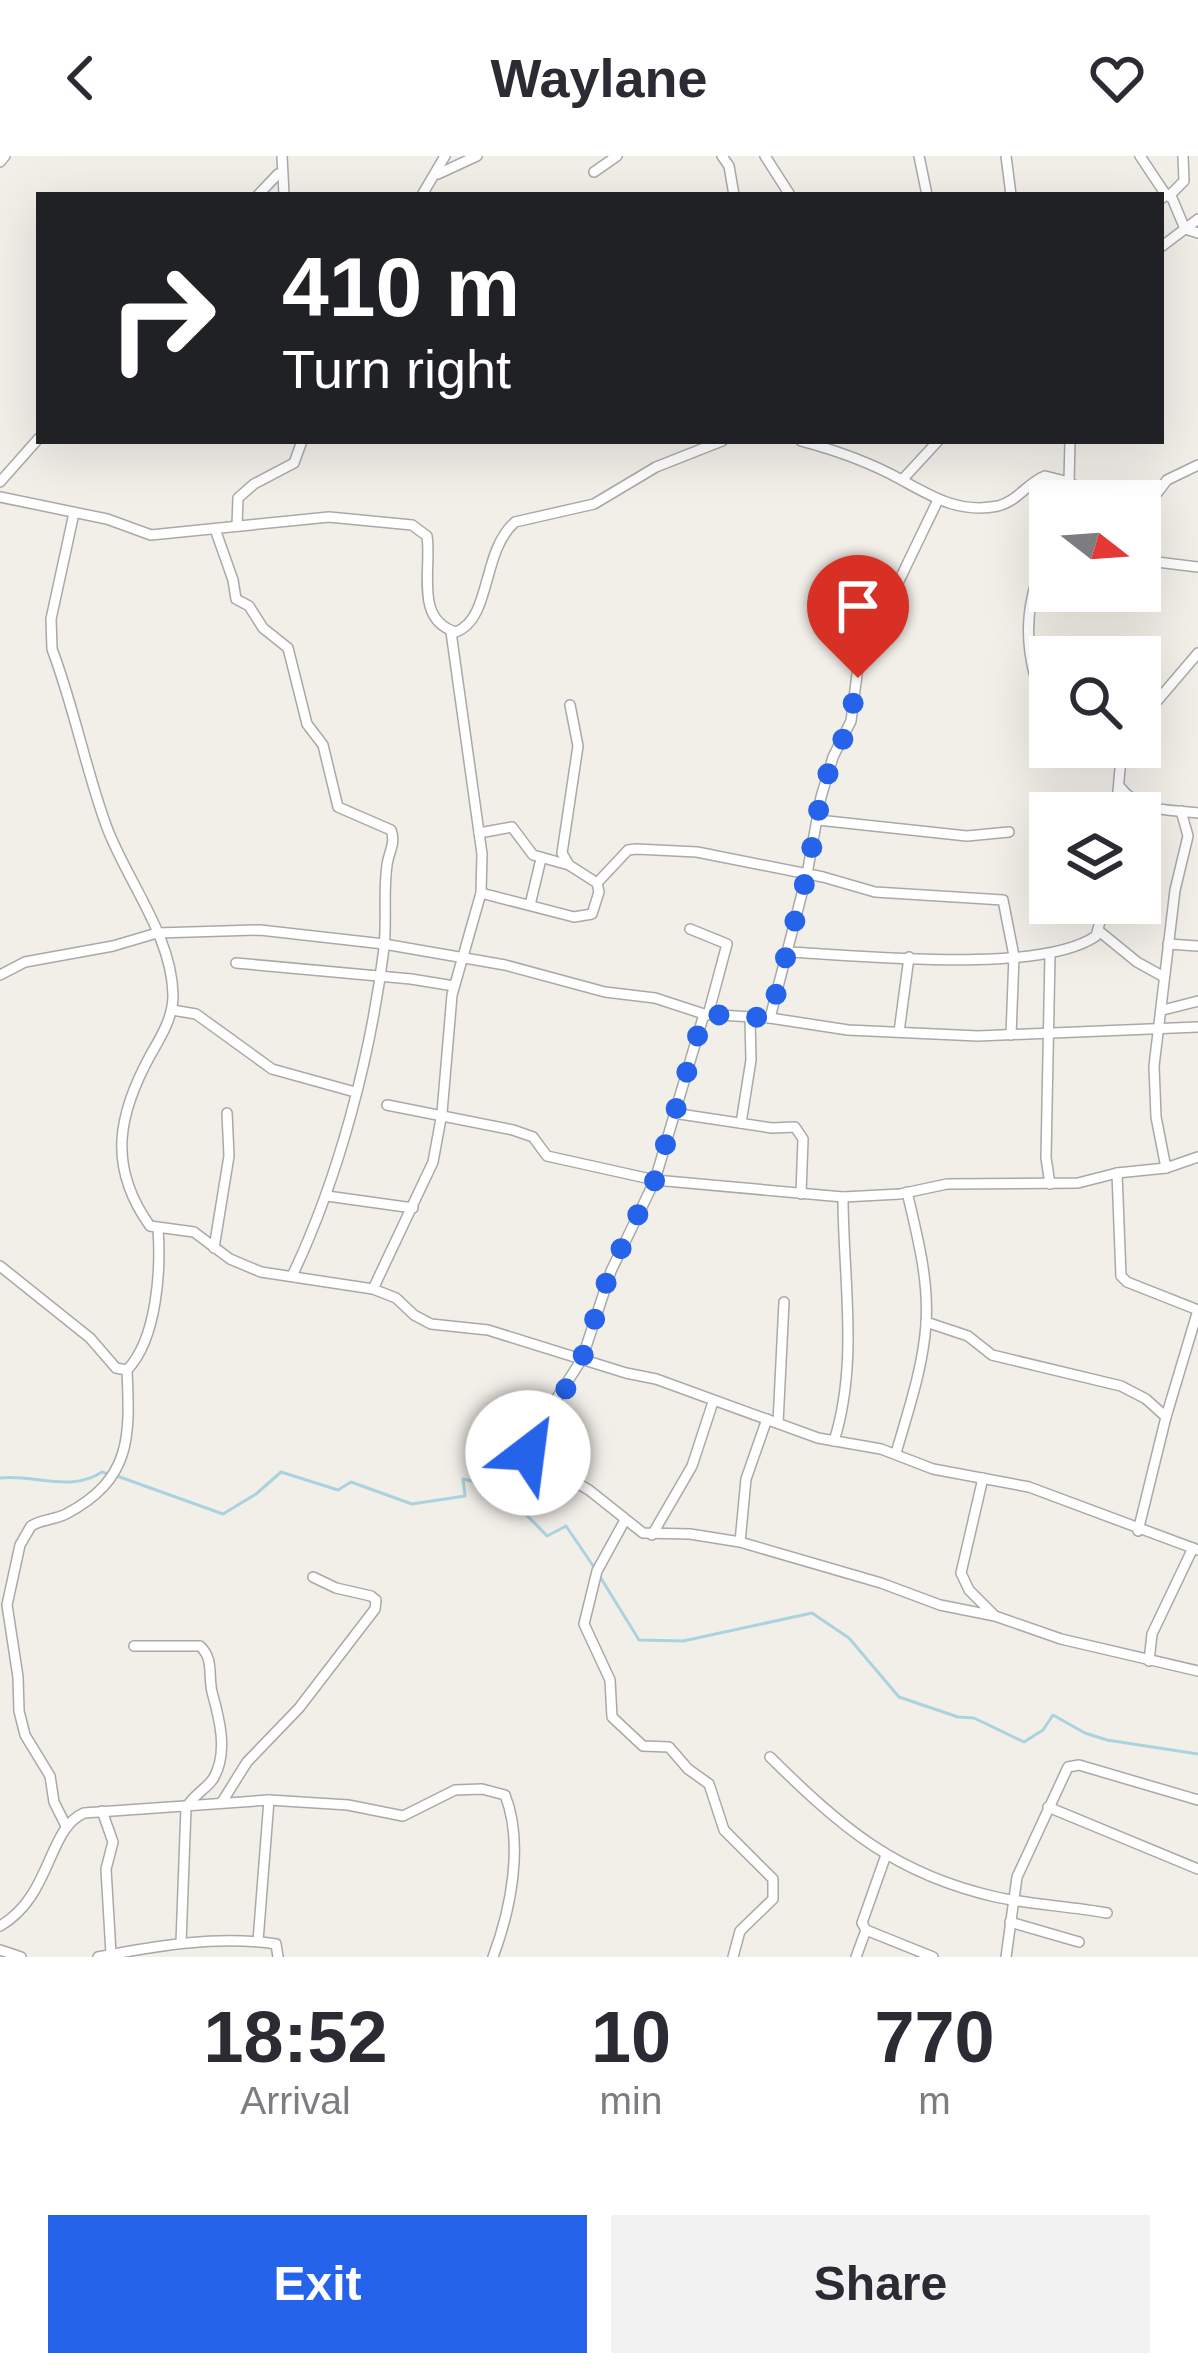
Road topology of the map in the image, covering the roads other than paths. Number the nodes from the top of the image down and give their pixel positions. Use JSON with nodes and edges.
{"nodes":[{"id":1,"x":282,"y":156,"type":"edge"},
{"id":2,"x":445,"y":156,"type":"edge"},
{"id":3,"x":477,"y":156,"type":"edge"},
{"id":4,"x":617,"y":156,"type":"edge"},
{"id":5,"x":722,"y":156,"type":"edge"},
{"id":6,"x":765,"y":156,"type":"edge"},
{"id":7,"x":919,"y":156,"type":"edge"},
{"id":8,"x":1006,"y":156,"type":"edge"},
{"id":9,"x":1140,"y":156,"type":"edge"},
{"id":10,"x":1183,"y":156,"type":"edge"},
{"id":11,"x":280,"y":170,"type":"junction"},
{"id":12,"x":594,"y":172,"type":"dead end"},
{"id":13,"x":437,"y":175,"type":"junction"},
{"id":14,"x":261,"y":192,"type":"edge"},
{"id":15,"x":284,"y":192,"type":"edge"},
{"id":16,"x":424,"y":192,"type":"edge"},
{"id":17,"x":733,"y":192,"type":"edge"},
{"id":18,"x":788,"y":192,"type":"edge"},
{"id":19,"x":926,"y":192,"type":"edge"},
{"id":20,"x":1011,"y":192,"type":"edge"},
{"id":21,"x":1162,"y":192,"type":"edge"},
{"id":22,"x":1165,"y":196,"type":"edge"},
{"id":23,"x":1198,"y":219,"type":"edge"},
{"id":24,"x":1186,"y":229,"type":"junction"},
{"id":25,"x":1198,"y":233,"type":"edge"},
{"id":26,"x":1164,"y":245,"type":"edge"},
{"id":27,"x":36,"y":441,"type":"edge"},
{"id":28,"x":301,"y":444,"type":"edge"},
{"id":29,"x":714,"y":444,"type":"edge"},
{"id":30,"x":810,"y":444,"type":"edge"},
{"id":31,"x":935,"y":444,"type":"edge"},
{"id":32,"x":1070,"y":444,"type":"edge"},
{"id":33,"x":1198,"y":465,"type":"edge"},
{"id":34,"x":1041,"y":478,"type":"junction"},
{"id":35,"x":902,"y":480,"type":"junction"},
{"id":36,"x":1055,"y":480,"type":"edge"},
{"id":37,"x":1069,"y":480,"type":"edge"},
{"id":38,"x":0,"y":482,"type":"edge"},
{"id":39,"x":1161,"y":488,"type":"edge"},
{"id":40,"x":0,"y":497,"type":"edge"},
{"id":41,"x":938,"y":500,"type":"junction"},
{"id":42,"x":74,"y":513,"type":"junction"},
{"id":43,"x":237,"y":526,"type":"junction"},
{"id":44,"x":215,"y":529,"type":"junction"},
{"id":45,"x":1161,"y":562,"type":"edge"},
{"id":46,"x":1198,"y":567,"type":"edge"},
{"id":47,"x":451,"y":632,"type":"junction"},
{"id":48,"x":1030,"y":636,"type":"edge"},
{"id":49,"x":1198,"y":653,"type":"edge"},
{"id":50,"x":1161,"y":696,"type":"edge"},
{"id":51,"x":570,"y":705,"type":"dead end"},
{"id":52,"x":1121,"y":768,"type":"edge"},
{"id":53,"x":1120,"y":787,"type":"junction"},
{"id":54,"x":1119,"y":792,"type":"edge"},
{"id":55,"x":1181,"y":811,"type":"junction"},
{"id":56,"x":1198,"y":813,"type":"edge"},
{"id":57,"x":818,"y":820,"type":"junction"},
{"id":58,"x":1009,"y":832,"type":"dead end"},
{"id":59,"x":479,"y":833,"type":"junction"},
{"id":60,"x":541,"y":859,"type":"junction"},
{"id":61,"x":569,"y":865,"type":"junction"},
{"id":62,"x":807,"y":874,"type":"junction"},
{"id":63,"x":597,"y":883,"type":"junction"},
{"id":64,"x":481,"y":893,"type":"junction"},
{"id":65,"x":530,"y":905,"type":"junction"},
{"id":66,"x":1099,"y":924,"type":"edge"},
{"id":67,"x":689,"y":929,"type":"dead end"},
{"id":68,"x":1099,"y":931,"type":"junction"},
{"id":69,"x":157,"y":933,"type":"junction"},
{"id":70,"x":384,"y":944,"type":"junction"},
{"id":71,"x":1168,"y":944,"type":"junction"},
{"id":72,"x":1198,"y":946,"type":"edge"},
{"id":73,"x":787,"y":952,"type":"junction"},
{"id":74,"x":1049,"y":954,"type":"junction"},
{"id":75,"x":1014,"y":956,"type":"junction"},
{"id":76,"x":909,"y":958,"type":"junction"},
{"id":77,"x":462,"y":960,"type":"junction"},
{"id":78,"x":236,"y":963,"type":"dead end"},
{"id":79,"x":0,"y":975,"type":"edge"},
{"id":80,"x":1165,"y":977,"type":"junction"},
{"id":81,"x":379,"y":978,"type":"junction"},
{"id":82,"x":454,"y":986,"type":"junction"},
{"id":83,"x":1198,"y":1001,"type":"edge"},
{"id":84,"x":172,"y":1010,"type":"junction"},
{"id":85,"x":1163,"y":1010,"type":"junction"},
{"id":86,"x":705,"y":1015,"type":"junction"},
{"id":87,"x":750,"y":1018,"type":"junction"},
{"id":88,"x":770,"y":1018,"type":"junction"},
{"id":89,"x":1198,"y":1028,"type":"edge"},
{"id":90,"x":1160,"y":1031,"type":"junction"},
{"id":91,"x":899,"y":1032,"type":"junction"},
{"id":92,"x":1050,"y":1034,"type":"junction"},
{"id":93,"x":1011,"y":1035,"type":"junction"},
{"id":94,"x":355,"y":1092,"type":"junction"},
{"id":95,"x":387,"y":1105,"type":"dead end"},
{"id":96,"x":227,"y":1113,"type":"dead end"},
{"id":97,"x":673,"y":1113,"type":"junction"},
{"id":98,"x":442,"y":1114,"type":"junction"},
{"id":99,"x":741,"y":1123,"type":"junction"},
{"id":100,"x":1198,"y":1157,"type":"edge"},
{"id":101,"x":1166,"y":1168,"type":"junction"},
{"id":102,"x":1117,"y":1173,"type":"junction"},
{"id":103,"x":655,"y":1180,"type":"junction"},
{"id":104,"x":1050,"y":1184,"type":"junction"},
{"id":105,"x":907,"y":1192,"type":"junction"},
{"id":106,"x":801,"y":1194,"type":"junction"},
{"id":107,"x":328,"y":1196,"type":"junction"},
{"id":108,"x":843,"y":1197,"type":"junction"},
{"id":109,"x":413,"y":1208,"type":"junction"},
{"id":110,"x":158,"y":1229,"type":"junction"},
{"id":111,"x":214,"y":1248,"type":"junction"},
{"id":112,"x":0,"y":1266,"type":"edge"},
{"id":113,"x":293,"y":1274,"type":"junction"},
{"id":114,"x":373,"y":1289,"type":"junction"},
{"id":115,"x":784,"y":1302,"type":"dead end"},
{"id":116,"x":1198,"y":1310,"type":"edge"},
{"id":117,"x":926,"y":1322,"type":"junction"},
{"id":118,"x":582,"y":1359,"type":"junction"},
{"id":119,"x":127,"y":1370,"type":"junction"},
{"id":120,"x":713,"y":1402,"type":"junction"},
{"id":121,"x":1166,"y":1417,"type":"junction"},
{"id":122,"x":773,"y":1421,"type":"junction"},
{"id":123,"x":834,"y":1441,"type":"junction"},
{"id":124,"x":896,"y":1453,"type":"junction"},
{"id":125,"x":982,"y":1478,"type":"junction"},
{"id":126,"x":625,"y":1520,"type":"junction"},
{"id":127,"x":1138,"y":1531,"type":"junction"},
{"id":128,"x":652,"y":1535,"type":"junction"},
{"id":129,"x":740,"y":1542,"type":"junction"},
{"id":130,"x":1196,"y":1549,"type":"edge"},
{"id":131,"x":313,"y":1577,"type":"dead end"},
{"id":132,"x":995,"y":1616,"type":"junction"},
{"id":133,"x":134,"y":1646,"type":"dead end"},
{"id":134,"x":1149,"y":1661,"type":"junction"},
{"id":135,"x":1198,"y":1671,"type":"edge"},
{"id":136,"x":770,"y":1757,"type":"dead end"},
{"id":137,"x":1198,"y":1799,"type":"edge"},
{"id":138,"x":269,"y":1800,"type":"junction"},
{"id":139,"x":222,"y":1802,"type":"junction"},
{"id":140,"x":1048,"y":1807,"type":"junction"},
{"id":141,"x":186,"y":1808,"type":"junction"},
{"id":142,"x":102,"y":1811,"type":"junction"},
{"id":143,"x":66,"y":1826,"type":"junction"},
{"id":144,"x":886,"y":1855,"type":"junction"},
{"id":145,"x":1198,"y":1869,"type":"edge"},
{"id":146,"x":1011,"y":1900,"type":"junction"},
{"id":147,"x":1107,"y":1912,"type":"dead end"},
{"id":148,"x":1010,"y":1922,"type":"junction"},
{"id":149,"x":0,"y":1926,"type":"edge"},
{"id":150,"x":866,"y":1930,"type":"junction"},
{"id":151,"x":257,"y":1941,"type":"junction"},
{"id":152,"x":1079,"y":1942,"type":"dead end"},
{"id":153,"x":181,"y":1943,"type":"junction"},
{"id":154,"x":0,"y":1950,"type":"edge"},
{"id":155,"x":899,"y":1951,"type":"edge"},
{"id":156,"x":111,"y":1954,"type":"edge"},
{"id":157,"x":125,"y":1955,"type":"edge"},
{"id":158,"x":21,"y":1957,"type":"edge"},
{"id":159,"x":98,"y":1957,"type":"edge"},
{"id":160,"x":278,"y":1957,"type":"edge"},
{"id":161,"x":494,"y":1957,"type":"edge"},
{"id":162,"x":733,"y":1957,"type":"edge"},
{"id":163,"x":856,"y":1957,"type":"edge"},
{"id":164,"x":933,"y":1957,"type":"edge"},
{"id":165,"x":1006,"y":1957,"type":"edge"}],
"edges":[{"from":1,"to":11,"type":"street"},
{"from":2,"to":13,"type":"street"},
{"from":3,"to":13,"type":"street"},
{"from":4,"to":12,"type":"street"},
{"from":5,"to":17,"type":"street"},
{"from":6,"to":18,"type":"street"},
{"from":7,"to":19,"type":"street"},
{"from":8,"to":20,"type":"street"},
{"from":9,"to":21,"type":"street"},
{"from":10,"to":22,"type":"street"},
{"from":11,"to":14,"type":"street"},
{"from":11,"to":15,"type":"street"},
{"from":13,"to":16,"type":"street"},
{"from":22,"to":24,"type":"street"},
{"from":23,"to":24,"type":"street"},
{"from":24,"to":25,"type":"street"},
{"from":24,"to":26,"type":"street"},
{"from":27,"to":38,"type":"street"},
{"from":28,"to":43,"type":"street"},
{"from":29,"to":47,"type":"street"},
{"from":30,"to":35,"type":"street"},
{"from":31,"to":35,"type":"street"},
{"from":32,"to":37,"type":"street"},
{"from":33,"to":39,"type":"street"},
{"from":34,"to":36,"type":"street"},
{"from":34,"to":41,"type":"street"},
{"from":34,"to":48,"type":"street"},
{"from":35,"to":41,"type":"street"},
{"from":40,"to":42,"type":"street"},
{"from":41,"to":57,"type":"street"},
{"from":42,"to":44,"type":"street"},
{"from":42,"to":69,"type":"street"},
{"from":43,"to":44,"type":"street"},
{"from":43,"to":47,"type":"street"},
{"from":44,"to":70,"type":"street"},
{"from":45,"to":46,"type":"street"},
{"from":47,"to":59,"type":"street"},
{"from":49,"to":50,"type":"street"},
{"from":51,"to":61,"type":"street"},
{"from":52,"to":53,"type":"street"},
{"from":53,"to":54,"type":"street"},
{"from":53,"to":55,"type":"street"},
{"from":55,"to":56,"type":"street"},
{"from":55,"to":71,"type":"street"},
{"from":57,"to":58,"type":"street"},
{"from":57,"to":62,"type":"street"},
{"from":59,"to":60,"type":"street"},
{"from":59,"to":64,"type":"street"},
{"from":60,"to":61,"type":"street"},
{"from":60,"to":65,"type":"street"},
{"from":61,"to":63,"type":"street"},
{"from":62,"to":63,"type":"street"},
{"from":62,"to":73,"type":"street"},
{"from":62,"to":75,"type":"street"},
{"from":63,"to":65,"type":"street"},
{"from":64,"to":65,"type":"street"},
{"from":64,"to":77,"type":"street"},
{"from":66,"to":68,"type":"street"},
{"from":67,"to":86,"type":"street"},
{"from":68,"to":74,"type":"street"},
{"from":68,"to":80,"type":"street"},
{"from":69,"to":70,"type":"street"},
{"from":69,"to":79,"type":"street"},
{"from":69,"to":84,"type":"street"},
{"from":70,"to":77,"type":"street"},
{"from":70,"to":81,"type":"street"},
{"from":71,"to":72,"type":"street"},
{"from":71,"to":80,"type":"street"},
{"from":73,"to":76,"type":"street"},
{"from":73,"to":88,"type":"street"},
{"from":74,"to":75,"type":"street"},
{"from":74,"to":92,"type":"street"},
{"from":75,"to":76,"type":"street"},
{"from":75,"to":93,"type":"street"},
{"from":76,"to":91,"type":"street"},
{"from":77,"to":82,"type":"street"},
{"from":77,"to":86,"type":"street"},
{"from":78,"to":81,"type":"street"},
{"from":80,"to":85,"type":"street"},
{"from":81,"to":82,"type":"street"},
{"from":81,"to":94,"type":"street"},
{"from":82,"to":98,"type":"street"},
{"from":83,"to":85,"type":"street"},
{"from":84,"to":94,"type":"street"},
{"from":84,"to":110,"type":"street"},
{"from":85,"to":90,"type":"street"},
{"from":86,"to":87,"type":"street"},
{"from":86,"to":97,"type":"street"},
{"from":87,"to":88,"type":"street"},
{"from":87,"to":99,"type":"street"},
{"from":88,"to":91,"type":"street"},
{"from":89,"to":90,"type":"street"},
{"from":90,"to":92,"type":"street"},
{"from":90,"to":101,"type":"street"},
{"from":91,"to":93,"type":"street"},
{"from":92,"to":93,"type":"street"},
{"from":92,"to":104,"type":"street"},
{"from":94,"to":107,"type":"street"},
{"from":95,"to":98,"type":"street"},
{"from":96,"to":111,"type":"street"},
{"from":97,"to":99,"type":"street"},
{"from":97,"to":103,"type":"street"},
{"from":98,"to":103,"type":"street"},
{"from":98,"to":109,"type":"street"},
{"from":99,"to":106,"type":"street"},
{"from":100,"to":101,"type":"street"},
{"from":101,"to":102,"type":"street"},
{"from":102,"to":104,"type":"street"},
{"from":102,"to":116,"type":"street"},
{"from":103,"to":106,"type":"street"},
{"from":103,"to":118,"type":"street"},
{"from":104,"to":105,"type":"street"},
{"from":105,"to":108,"type":"street"},
{"from":105,"to":117,"type":"street"},
{"from":106,"to":108,"type":"street"},
{"from":107,"to":109,"type":"street"},
{"from":107,"to":113,"type":"street"},
{"from":108,"to":123,"type":"street"},
{"from":109,"to":114,"type":"street"},
{"from":110,"to":111,"type":"street"},
{"from":110,"to":119,"type":"street"},
{"from":111,"to":113,"type":"street"},
{"from":112,"to":119,"type":"street"},
{"from":113,"to":114,"type":"street"},
{"from":114,"to":118,"type":"street"},
{"from":115,"to":122,"type":"street"},
{"from":116,"to":121,"type":"street"},
{"from":117,"to":121,"type":"street"},
{"from":117,"to":124,"type":"street"},
{"from":118,"to":120,"type":"street"},
{"from":118,"to":126,"type":"street"},
{"from":119,"to":143,"type":"street"},
{"from":120,"to":122,"type":"street"},
{"from":120,"to":128,"type":"street"},
{"from":121,"to":127,"type":"street"},
{"from":122,"to":123,"type":"street"},
{"from":122,"to":129,"type":"street"},
{"from":123,"to":124,"type":"street"},
{"from":124,"to":125,"type":"street"},
{"from":125,"to":127,"type":"street"},
{"from":125,"to":132,"type":"street"},
{"from":126,"to":128,"type":"street"},
{"from":126,"to":162,"type":"street"},
{"from":127,"to":130,"type":"street"},
{"from":128,"to":129,"type":"street"},
{"from":129,"to":132,"type":"street"},
{"from":130,"to":134,"type":"street"},
{"from":131,"to":139,"type":"street"},
{"from":132,"to":134,"type":"street"},
{"from":133,"to":141,"type":"street"},
{"from":134,"to":135,"type":"street"},
{"from":136,"to":144,"type":"street"},
{"from":137,"to":140,"type":"street"},
{"from":138,"to":139,"type":"street"},
{"from":138,"to":151,"type":"street"},
{"from":138,"to":161,"type":"street"},
{"from":139,"to":141,"type":"street"},
{"from":140,"to":145,"type":"street"},
{"from":140,"to":146,"type":"street"},
{"from":141,"to":142,"type":"street"},
{"from":141,"to":153,"type":"street"},
{"from":142,"to":143,"type":"street"},
{"from":142,"to":156,"type":"street"},
{"from":143,"to":149,"type":"street"},
{"from":144,"to":146,"type":"street"},
{"from":144,"to":150,"type":"street"},
{"from":146,"to":147,"type":"street"},
{"from":146,"to":148,"type":"street"},
{"from":148,"to":152,"type":"street"},
{"from":148,"to":165,"type":"street"},
{"from":150,"to":155,"type":"street"},
{"from":150,"to":163,"type":"street"},
{"from":151,"to":153,"type":"street"},
{"from":151,"to":160,"type":"street"},
{"from":153,"to":157,"type":"street"},
{"from":154,"to":158,"type":"street"},
{"from":155,"to":164,"type":"street"},
{"from":156,"to":157,"type":"street"},
{"from":156,"to":159,"type":"street"}]}
